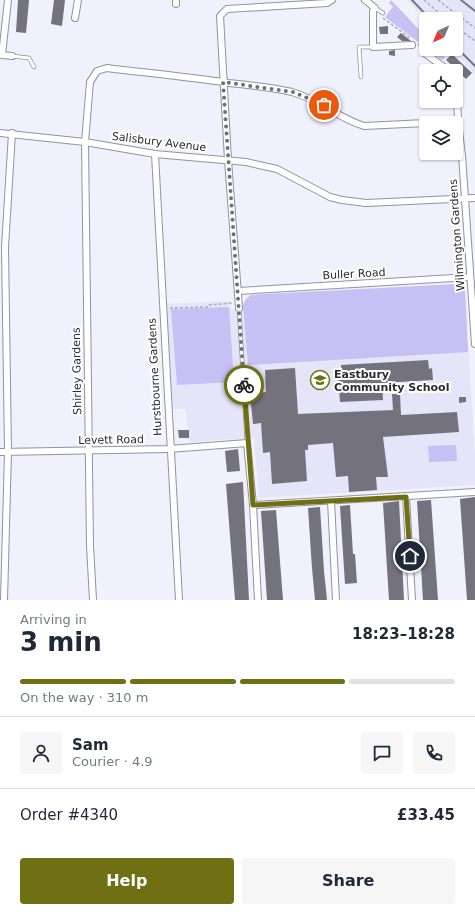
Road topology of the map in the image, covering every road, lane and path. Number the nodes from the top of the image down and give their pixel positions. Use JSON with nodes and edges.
{"nodes":[{"id":1,"x":8,"y":0,"type":"edge"},
{"id":2,"x":78,"y":0,"type":"edge"},
{"id":3,"x":332,"y":0,"type":"edge"},
{"id":4,"x":365,"y":0,"type":"edge"},
{"id":5,"x":424,"y":0,"type":"edge"},
{"id":6,"x":438,"y":0,"type":"edge"},
{"id":7,"x":375,"y":8,"type":"junction"},
{"id":8,"x":438,"y":12,"type":"edge"},
{"id":9,"x":383,"y":13,"type":"dead end"},
{"id":10,"x":76,"y":18,"type":"dead end"},
{"id":11,"x":475,"y":28,"type":"edge"},
{"id":12,"x":463,"y":32,"type":"edge"},
{"id":13,"x":475,"y":41,"type":"edge"},
{"id":14,"x":412,"y":45,"type":"joint"},
{"id":15,"x":373,"y":47,"type":"junction"},
{"id":16,"x":419,"y":48,"type":"edge"},
{"id":17,"x":12,"y":56,"type":"joint"},
{"id":18,"x":429,"y":56,"type":"edge"},
{"id":19,"x":440,"y":64,"type":"edge"},
{"id":20,"x":34,"y":67,"type":"dead end"},
{"id":21,"x":361,"y":77,"type":"dead end"},
{"id":22,"x":223,"y":82,"type":"junction"},
{"id":23,"x":419,"y":123,"type":"edge"},
{"id":24,"x":0,"y":133,"type":"edge"},
{"id":25,"x":12,"y":133,"type":"junction"},
{"id":26,"x":85,"y":142,"type":"junction"},
{"id":27,"x":155,"y":154,"type":"junction"},
{"id":28,"x":228,"y":160,"type":"junction"},
{"id":29,"x":462,"y":160,"type":"edge"},
{"id":30,"x":475,"y":198,"type":"edge"},
{"id":31,"x":464,"y":199,"type":"junction"},
{"id":32,"x":470,"y":277,"type":"junction"},
{"id":33,"x":238,"y":291,"type":"junction"},
{"id":34,"x":239,"y":306,"type":"junction"},
{"id":35,"x":162,"y":309,"type":"junction"},
{"id":36,"x":475,"y":344,"type":"edge"},
{"id":37,"x":247,"y":442,"type":"junction"},
{"id":38,"x":169,"y":449,"type":"junction"},
{"id":39,"x":89,"y":450,"type":"junction"},
{"id":40,"x":0,"y":452,"type":"edge"},
{"id":41,"x":8,"y":452,"type":"junction"},
{"id":42,"x":475,"y":492,"type":"edge"},
{"id":43,"x":406,"y":497,"type":"junction"},
{"id":44,"x":332,"y":501,"type":"junction"},
{"id":45,"x":253,"y":505,"type":"junction"},
{"id":46,"x":4,"y":600,"type":"edge"},
{"id":47,"x":93,"y":600,"type":"edge"},
{"id":48,"x":179,"y":600,"type":"edge"},
{"id":49,"x":258,"y":600,"type":"edge"},
{"id":50,"x":336,"y":600,"type":"edge"},
{"id":51,"x":412,"y":600,"type":"edge"}],
"edges":[{"from":1,"to":17,"type":"street"},
{"from":2,"to":10,"type":"street"},
{"from":3,"to":22,"type":"street"},
{"from":4,"to":7,"type":"street"},
{"from":5,"to":8,"type":"path"},
{"from":6,"to":11,"type":"path"},
{"from":7,"to":9,"type":"lane"},
{"from":7,"to":15,"type":"street"},
{"from":12,"to":13,"type":"path"},
{"from":14,"to":15,"type":"street"},
{"from":14,"to":16,"type":"path"},
{"from":15,"to":21,"type":"lane"},
{"from":17,"to":20,"type":"lane"},
{"from":18,"to":19,"type":"street"},
{"from":22,"to":23,"type":"street"},
{"from":22,"to":26,"type":"street"},
{"from":22,"to":28,"type":"street"},
{"from":24,"to":25,"type":"street","name":"Salisbury Avenue"},
{"from":25,"to":26,"type":"street","name":"Salisbury Avenue"},
{"from":25,"to":41,"type":"street"},
{"from":26,"to":27,"type":"street","name":"Salisbury Avenue"},
{"from":26,"to":39,"type":"street","name":"Shirley Gardens"},
{"from":27,"to":28,"type":"street","name":"Salisbury Avenue"},
{"from":27,"to":35,"type":"street","name":"Hurstbourne Gardens"},
{"from":28,"to":31,"type":"street","name":"Salisbury Avenue"},
{"from":28,"to":33,"type":"street"},
{"from":29,"to":31,"type":"street","name":"Wilmington Gardens"},
{"from":30,"to":31,"type":"street","name":"Salisbury Avenue"},
{"from":31,"to":32,"type":"street","name":"Wilmington Gardens"},
{"from":32,"to":33,"type":"street","name":"Buller Road"},
{"from":32,"to":36,"type":"street","name":"Wilmington Gardens"},
{"from":33,"to":34,"type":"street"},
{"from":34,"to":35,"type":"path"},
{"from":34,"to":37,"type":"lane"},
{"from":35,"to":38,"type":"street","name":"Hurstbourne Gardens"},
{"from":37,"to":38,"type":"street","name":"Levett Road"},
{"from":37,"to":45,"type":"street"},
{"from":38,"to":39,"type":"street","name":"Levett Road"},
{"from":38,"to":48,"type":"street","name":"Hurstbourne Gardens"},
{"from":39,"to":41,"type":"street","name":"Levett Road"},
{"from":39,"to":47,"type":"street","name":"Shirley Gardens"},
{"from":40,"to":41,"type":"street","name":"Levett Road"},
{"from":41,"to":46,"type":"street"},
{"from":42,"to":43,"type":"street"},
{"from":43,"to":44,"type":"street"},
{"from":43,"to":51,"type":"street"},
{"from":44,"to":45,"type":"street"},
{"from":44,"to":50,"type":"street"},
{"from":45,"to":49,"type":"street"}]}
